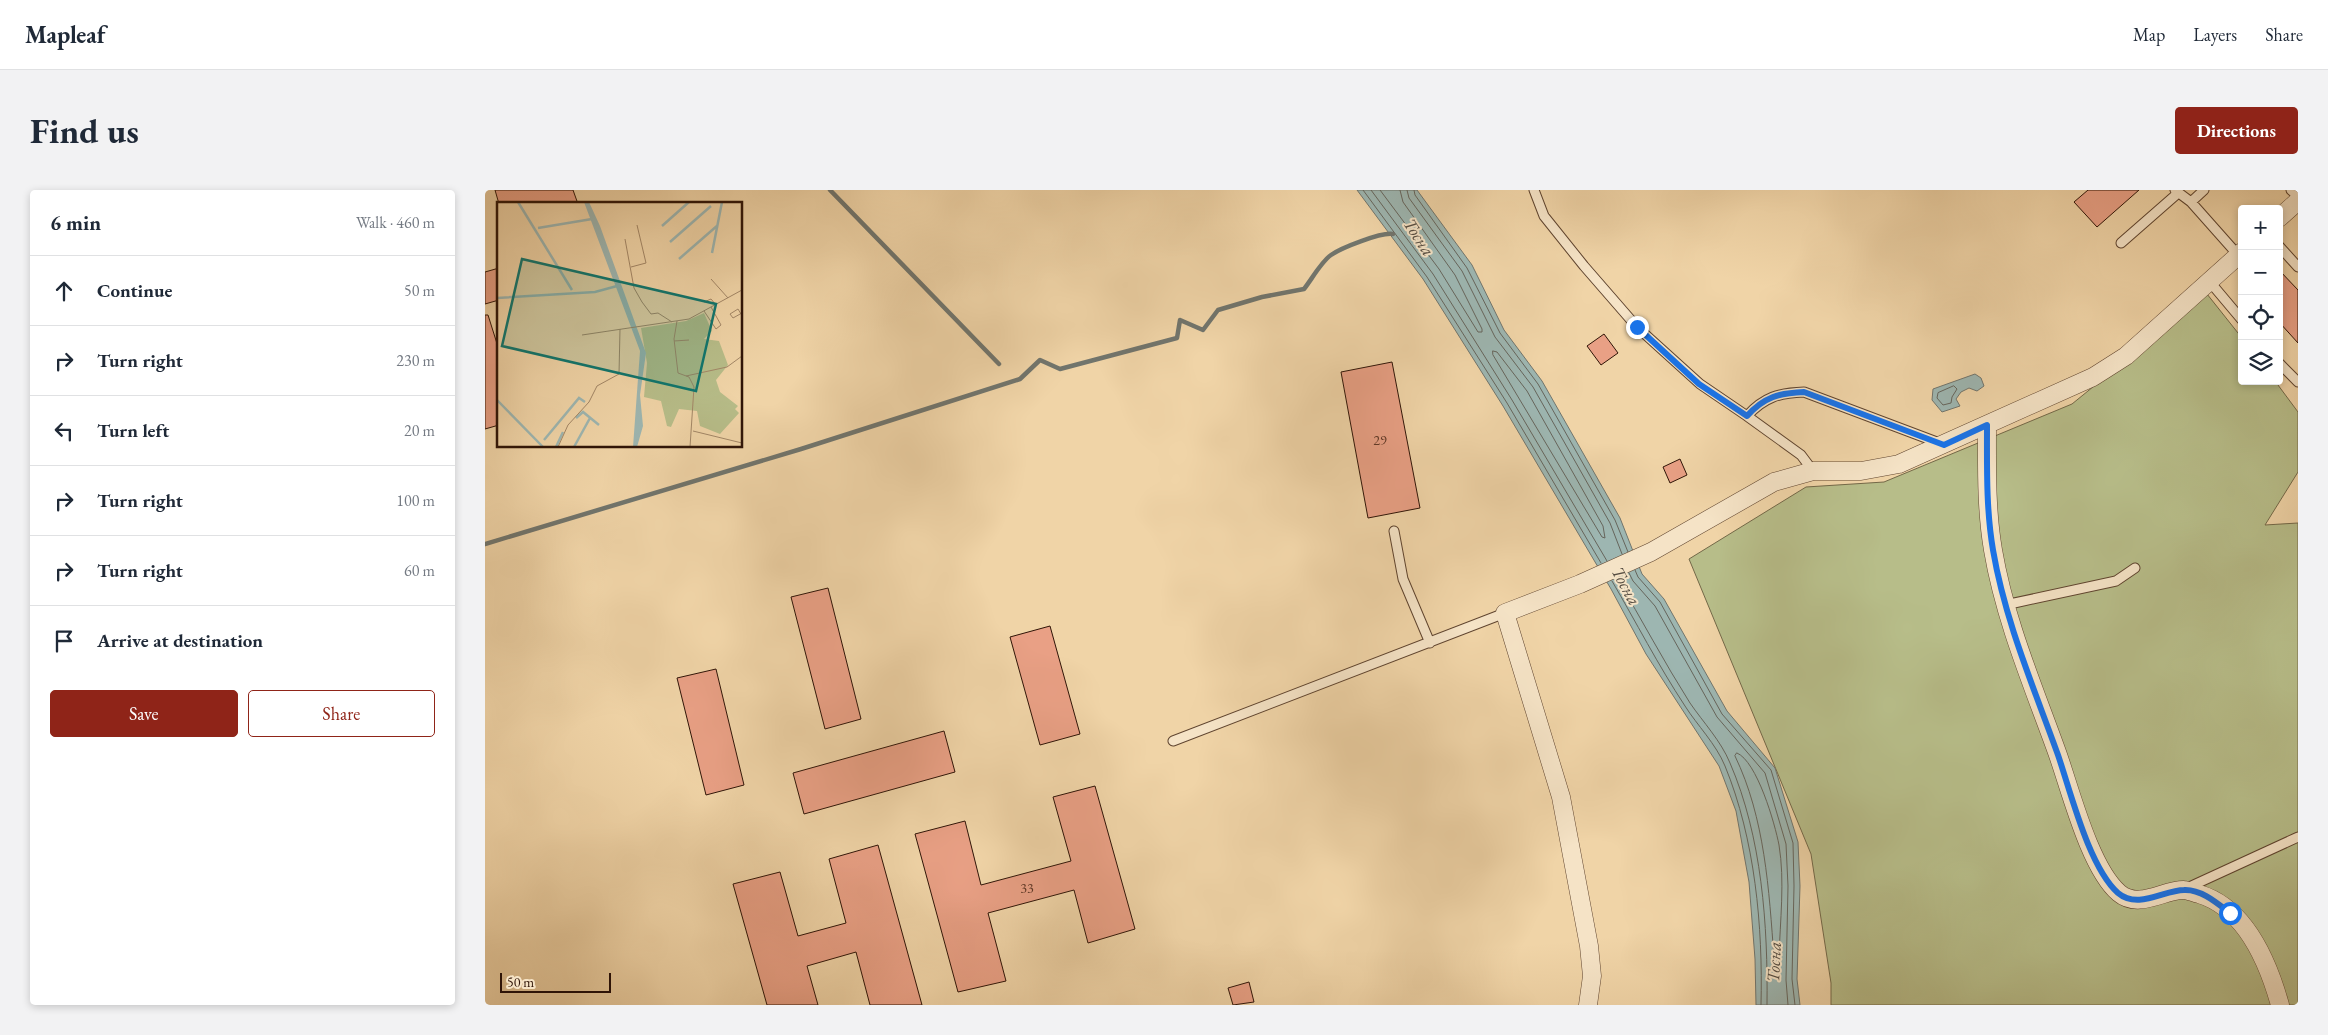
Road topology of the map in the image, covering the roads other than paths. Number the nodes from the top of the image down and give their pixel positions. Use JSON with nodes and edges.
{"nodes":[{"id":1,"x":1533,"y":190,"type":"edge"},
{"id":2,"x":2204,"y":190,"type":"edge"},
{"id":3,"x":2291,"y":190,"type":"edge"},
{"id":4,"x":2176,"y":192,"type":"edge"},
{"id":5,"x":2298,"y":196,"type":"edge"},
{"id":6,"x":2298,"y":201,"type":"edge"},
{"id":7,"x":2191,"y":202,"type":"junction"},
{"id":8,"x":2283,"y":214,"type":"edge"},
{"id":9,"x":2121,"y":243,"type":"dead end"},
{"id":10,"x":2283,"y":250,"type":"edge"},
{"id":11,"x":2238,"y":252,"type":"edge"},
{"id":12,"x":2238,"y":256,"type":"edge"},
{"id":13,"x":2298,"y":267,"type":"edge"},
{"id":14,"x":2210,"y":282,"type":"junction"},
{"id":15,"x":2238,"y":315,"type":"edge"},
{"id":16,"x":2283,"y":367,"type":"edge"},
{"id":17,"x":2298,"y":382,"type":"edge"},
{"id":18,"x":1747,"y":416,"type":"junction"},
{"id":19,"x":1987,"y":425,"type":"junction"},
{"id":20,"x":1944,"y":445,"type":"junction"},
{"id":21,"x":1813,"y":471,"type":"junction"},
{"id":22,"x":1394,"y":531,"type":"dead end"},
{"id":23,"x":2135,"y":568,"type":"dead end"},
{"id":24,"x":2005,"y":605,"type":"junction"},
{"id":25,"x":1505,"y":613,"type":"junction"},
{"id":26,"x":1430,"y":643,"type":"junction"},
{"id":27,"x":1173,"y":741,"type":"dead end"},
{"id":28,"x":2298,"y":837,"type":"edge"},
{"id":29,"x":2184,"y":890,"type":"junction"},
{"id":30,"x":1588,"y":1005,"type":"edge"},
{"id":31,"x":2280,"y":1005,"type":"edge"}],
"edges":[{"from":1,"to":18,"type":"lane"},
{"from":2,"to":7,"type":"lane"},
{"from":3,"to":5,"type":"lane"},
{"from":4,"to":7,"type":"lane"},
{"from":4,"to":9,"type":"lane"},
{"from":6,"to":8,"type":"street"},
{"from":7,"to":11,"type":"lane"},
{"from":10,"to":13,"type":"lane"},
{"from":12,"to":14,"type":"street"},
{"from":14,"to":15,"type":"lane"},
{"from":14,"to":19,"type":"street"},
{"from":16,"to":17,"type":"lane"},
{"from":18,"to":20,"type":"lane"},
{"from":18,"to":21,"type":"lane"},
{"from":19,"to":20,"type":"street"},
{"from":19,"to":24,"type":"street"},
{"from":20,"to":21,"type":"street"},
{"from":21,"to":25,"type":"street"},
{"from":22,"to":26,"type":"lane"},
{"from":23,"to":24,"type":"lane"},
{"from":24,"to":29,"type":"street"},
{"from":25,"to":26,"type":"lane"},
{"from":25,"to":30,"type":"street"},
{"from":26,"to":27,"type":"lane"},
{"from":28,"to":29,"type":"lane"},
{"from":29,"to":31,"type":"street"}]}
